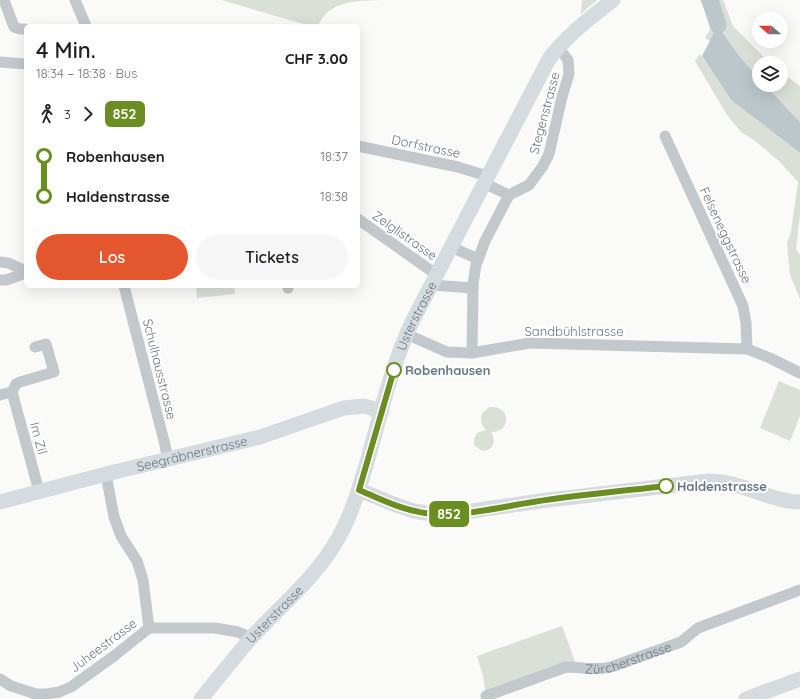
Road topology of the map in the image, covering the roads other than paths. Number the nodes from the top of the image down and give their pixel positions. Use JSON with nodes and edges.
{"nodes":[{"id":1,"x":4,"y":0,"type":"edge"},
{"id":2,"x":75,"y":0,"type":"edge"},
{"id":3,"x":613,"y":0,"type":"edge"},
{"id":4,"x":85,"y":24,"type":"edge"},
{"id":5,"x":24,"y":29,"type":"edge"},
{"id":6,"x":558,"y":47,"type":"junction"},
{"id":7,"x":0,"y":62,"type":"edge"},
{"id":8,"x":24,"y":64,"type":"edge"},
{"id":9,"x":665,"y":136,"type":"dead end"},
{"id":10,"x":360,"y":146,"type":"edge"},
{"id":11,"x":486,"y":180,"type":"junction"},
{"id":12,"x":509,"y":195,"type":"junction"},
{"id":13,"x":360,"y":221,"type":"edge"},
{"id":14,"x":451,"y":247,"type":"junction"},
{"id":15,"x":478,"y":259,"type":"junction"},
{"id":16,"x":0,"y":262,"type":"edge"},
{"id":17,"x":24,"y":271,"type":"edge"},
{"id":18,"x":24,"y":273,"type":"edge"},
{"id":19,"x":0,"y":280,"type":"edge"},
{"id":20,"x":434,"y":280,"type":"junction"},
{"id":21,"x":125,"y":288,"type":"edge"},
{"id":22,"x":473,"y":288,"type":"junction"},
{"id":23,"x":406,"y":334,"type":"junction"},
{"id":24,"x":35,"y":347,"type":"dead end"},
{"id":25,"x":746,"y":349,"type":"junction"},
{"id":26,"x":472,"y":353,"type":"junction"},
{"id":27,"x":800,"y":373,"type":"edge"},
{"id":28,"x":12,"y":392,"type":"junction"},
{"id":29,"x":0,"y":395,"type":"edge"},
{"id":30,"x":382,"y":410,"type":"junction"},
{"id":31,"x":168,"y":459,"type":"junction"},
{"id":32,"x":106,"y":474,"type":"junction"},
{"id":33,"x":359,"y":490,"type":"junction"},
{"id":34,"x":39,"y":491,"type":"junction"},
{"id":35,"x":0,"y":502,"type":"edge"},
{"id":36,"x":800,"y":502,"type":"edge"},
{"id":37,"x":800,"y":590,"type":"edge"},
{"id":38,"x":149,"y":628,"type":"junction"},
{"id":39,"x":251,"y":638,"type":"junction"},
{"id":40,"x":0,"y":679,"type":"edge"},
{"id":41,"x":800,"y":679,"type":"edge"},
{"id":42,"x":35,"y":696,"type":"edge"},
{"id":43,"x":201,"y":699,"type":"edge"},
{"id":44,"x":487,"y":699,"type":"edge"},
{"id":45,"x":746,"y":699,"type":"edge"}],
"edges":[{"from":1,"to":5,"type":"street"},
{"from":2,"to":4,"type":"street"},
{"from":3,"to":6,"type":"main road","name":"Usterstrasse"},
{"from":6,"to":11,"type":"main road","name":"Usterstrasse"},
{"from":6,"to":12,"type":"street","name":"Stegenstrasse"},
{"from":7,"to":8,"type":"street"},
{"from":9,"to":25,"type":"street","name":"Felseneggstrasse"},
{"from":10,"to":11,"type":"street","name":"Dorfstrasse"},
{"from":11,"to":12,"type":"street"},
{"from":11,"to":14,"type":"main road","name":"Usterstrasse"},
{"from":12,"to":15,"type":"street"},
{"from":13,"to":20,"type":"street","name":"Zelglistrasse"},
{"from":14,"to":15,"type":"street"},
{"from":14,"to":20,"type":"main road","name":"Usterstrasse"},
{"from":15,"to":22,"type":"street"},
{"from":16,"to":17,"type":"street"},
{"from":18,"to":19,"type":"street"},
{"from":20,"to":22,"type":"street"},
{"from":20,"to":23,"type":"main road","name":"Usterstrasse"},
{"from":21,"to":31,"type":"street","name":"Schulhausstrasse"},
{"from":22,"to":26,"type":"street"},
{"from":23,"to":26,"type":"street","name":"Sandbühlstrasse"},
{"from":23,"to":30,"type":"main road","name":"Usterstrasse"},
{"from":24,"to":28,"type":"street"},
{"from":25,"to":26,"type":"street","name":"Sandbühlstrasse"},
{"from":25,"to":27,"type":"street","name":"Sandbühlstrasse"},
{"from":28,"to":29,"type":"street"},
{"from":28,"to":34,"type":"street","name":"Im Zil"},
{"from":30,"to":31,"type":"main road","name":"Seegräbnerstrasse"},
{"from":30,"to":33,"type":"main road","name":"Usterstrasse"},
{"from":31,"to":32,"type":"main road","name":"Seegräbnerstrasse"},
{"from":32,"to":34,"type":"main road","name":"Seegräbnerstrasse"},
{"from":32,"to":38,"type":"street"},
{"from":33,"to":36,"type":"main road"},
{"from":33,"to":39,"type":"main road","name":"Usterstrasse"},
{"from":34,"to":35,"type":"main road","name":"Seegräbnerstrasse"},
{"from":37,"to":44,"type":"street","name":"Zürcherstrasse"},
{"from":38,"to":39,"type":"street","name":"Juheestrasse"},
{"from":38,"to":42,"type":"street","name":"Juheestrasse"},
{"from":39,"to":43,"type":"main road","name":"Usterstrasse"},
{"from":40,"to":42,"type":"street","name":"Juheestrasse"},
{"from":41,"to":45,"type":"main road"}]}
